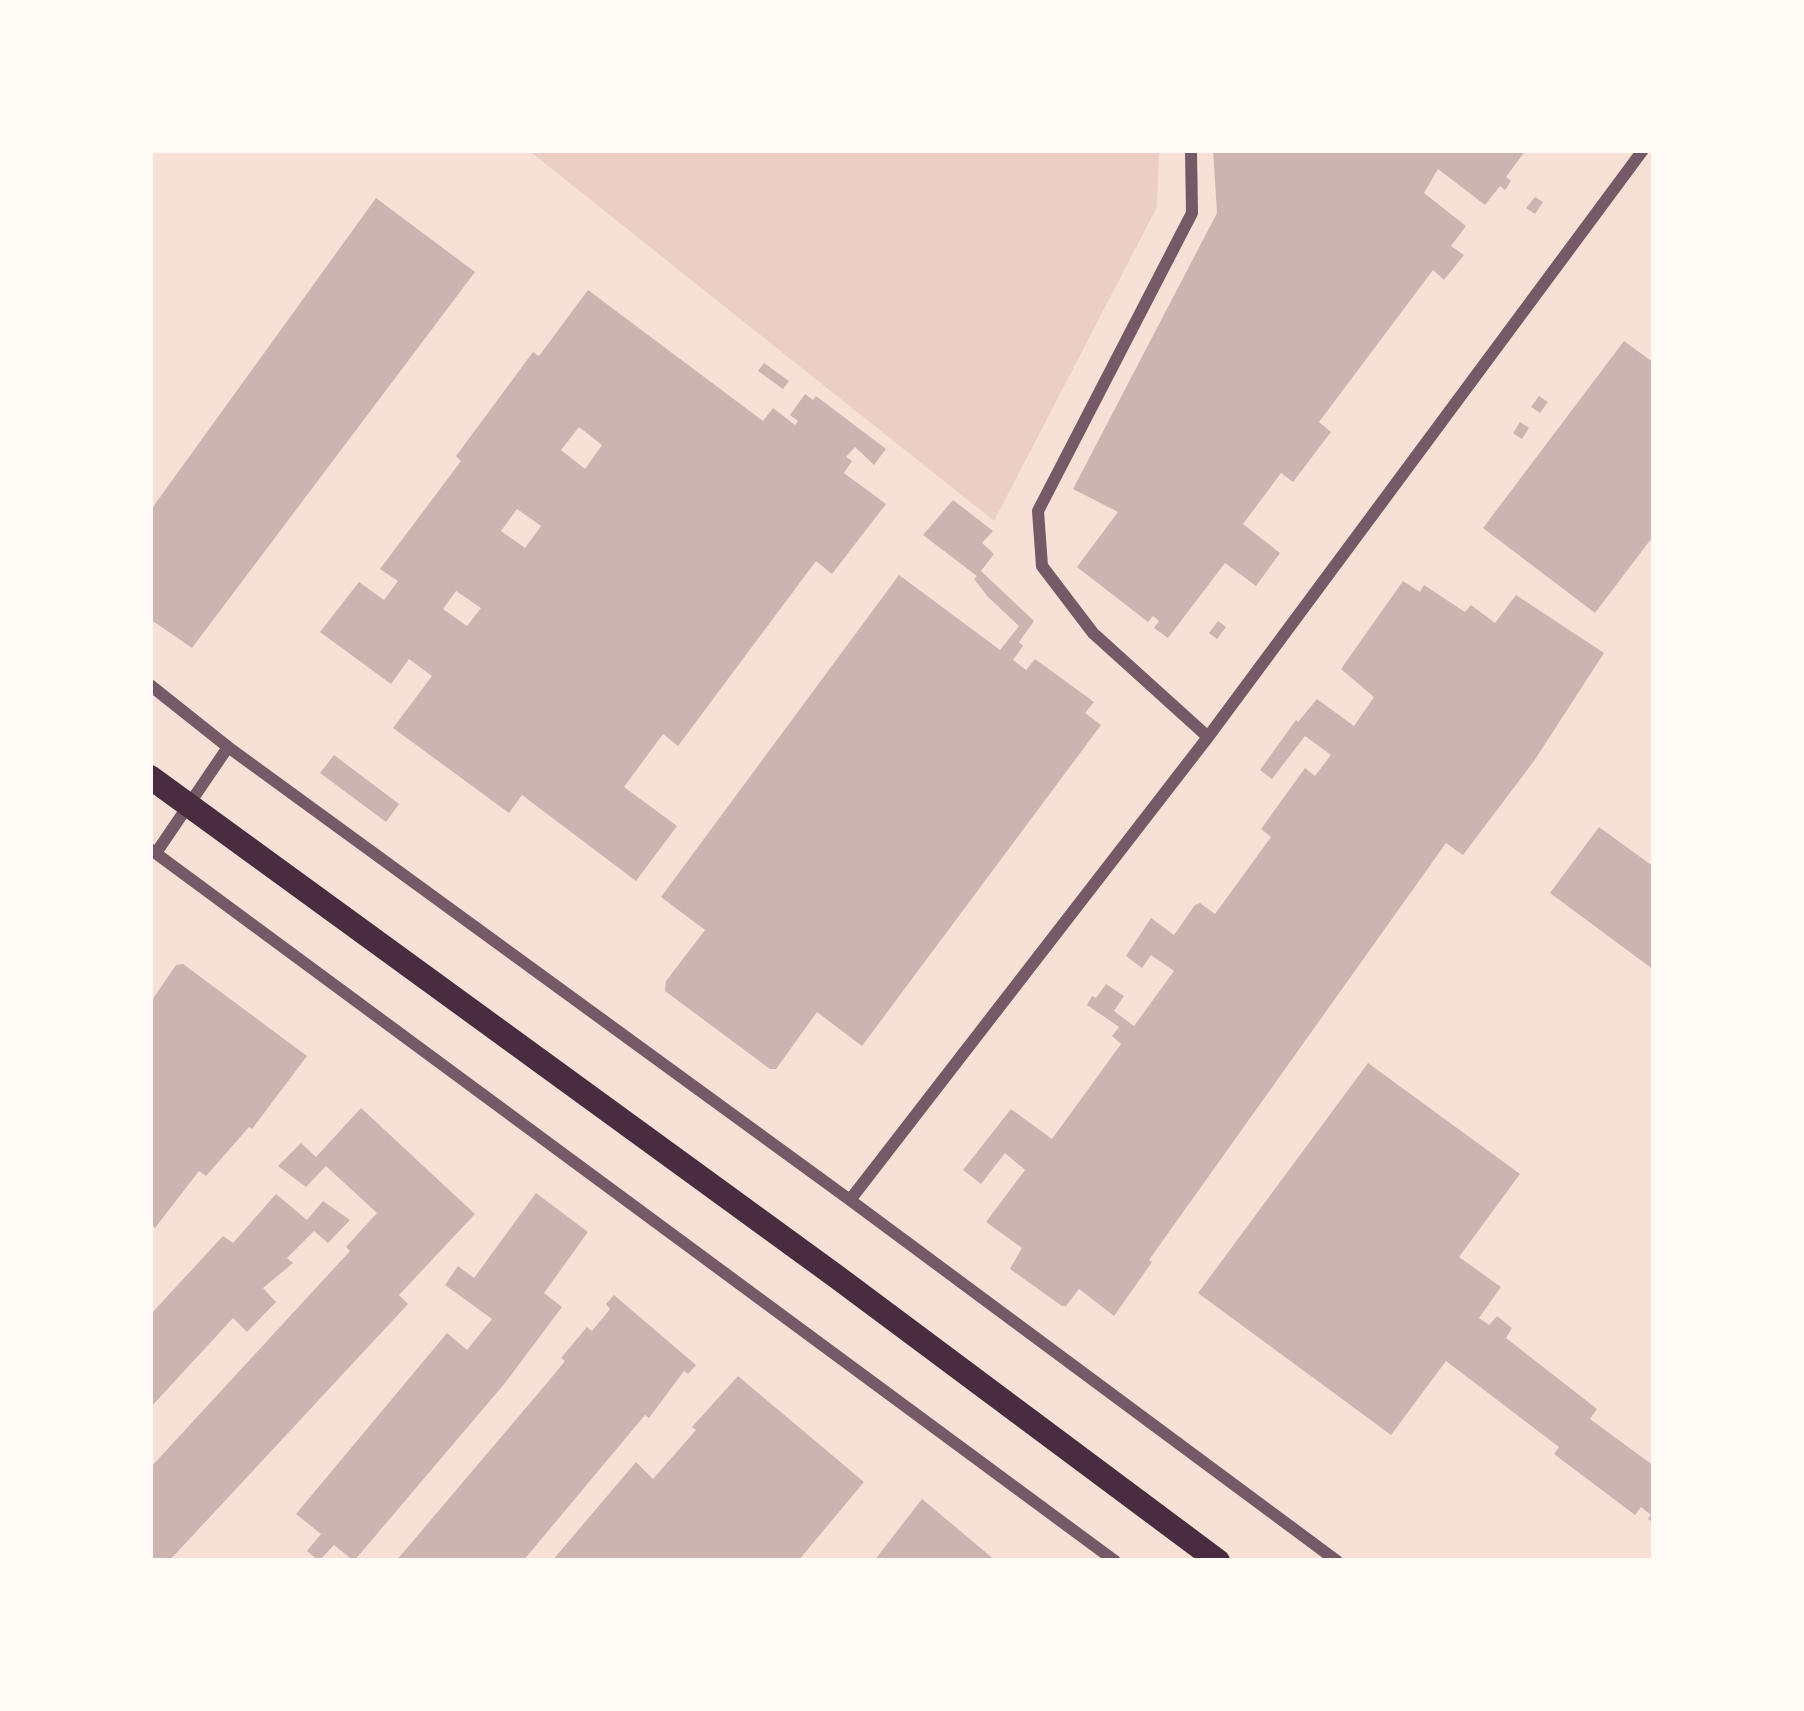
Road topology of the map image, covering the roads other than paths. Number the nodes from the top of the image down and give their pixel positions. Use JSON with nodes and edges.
{"nodes":[{"id":1,"x":1191,"y":150,"type":"edge"},
{"id":2,"x":1643,"y":150,"type":"edge"},
{"id":3,"x":150,"y":685,"type":"edge"},
{"id":4,"x":1208,"y":737,"type":"junction"},
{"id":5,"x":228,"y":748,"type":"junction"},
{"id":6,"x":150,"y":777,"type":"edge"},
{"id":7,"x":188,"y":805,"type":"junction"},
{"id":8,"x":153,"y":851,"type":"edge"},
{"id":9,"x":850,"y":1200,"type":"junction"},
{"id":10,"x":1115,"y":1561,"type":"edge"},
{"id":11,"x":1218,"y":1561,"type":"edge"},
{"id":12,"x":1337,"y":1561,"type":"edge"}],
"edges":[{"from":1,"to":4,"type":"street"},
{"from":2,"to":4,"type":"street"},
{"from":3,"to":5,"type":"street"},
{"from":4,"to":9,"type":"street"},
{"from":5,"to":7,"type":"street"},
{"from":5,"to":9,"type":"street"},
{"from":6,"to":7,"type":"main road"},
{"from":7,"to":8,"type":"street"},
{"from":7,"to":11,"type":"main road"},
{"from":8,"to":10,"type":"street"},
{"from":9,"to":12,"type":"street"}]}
